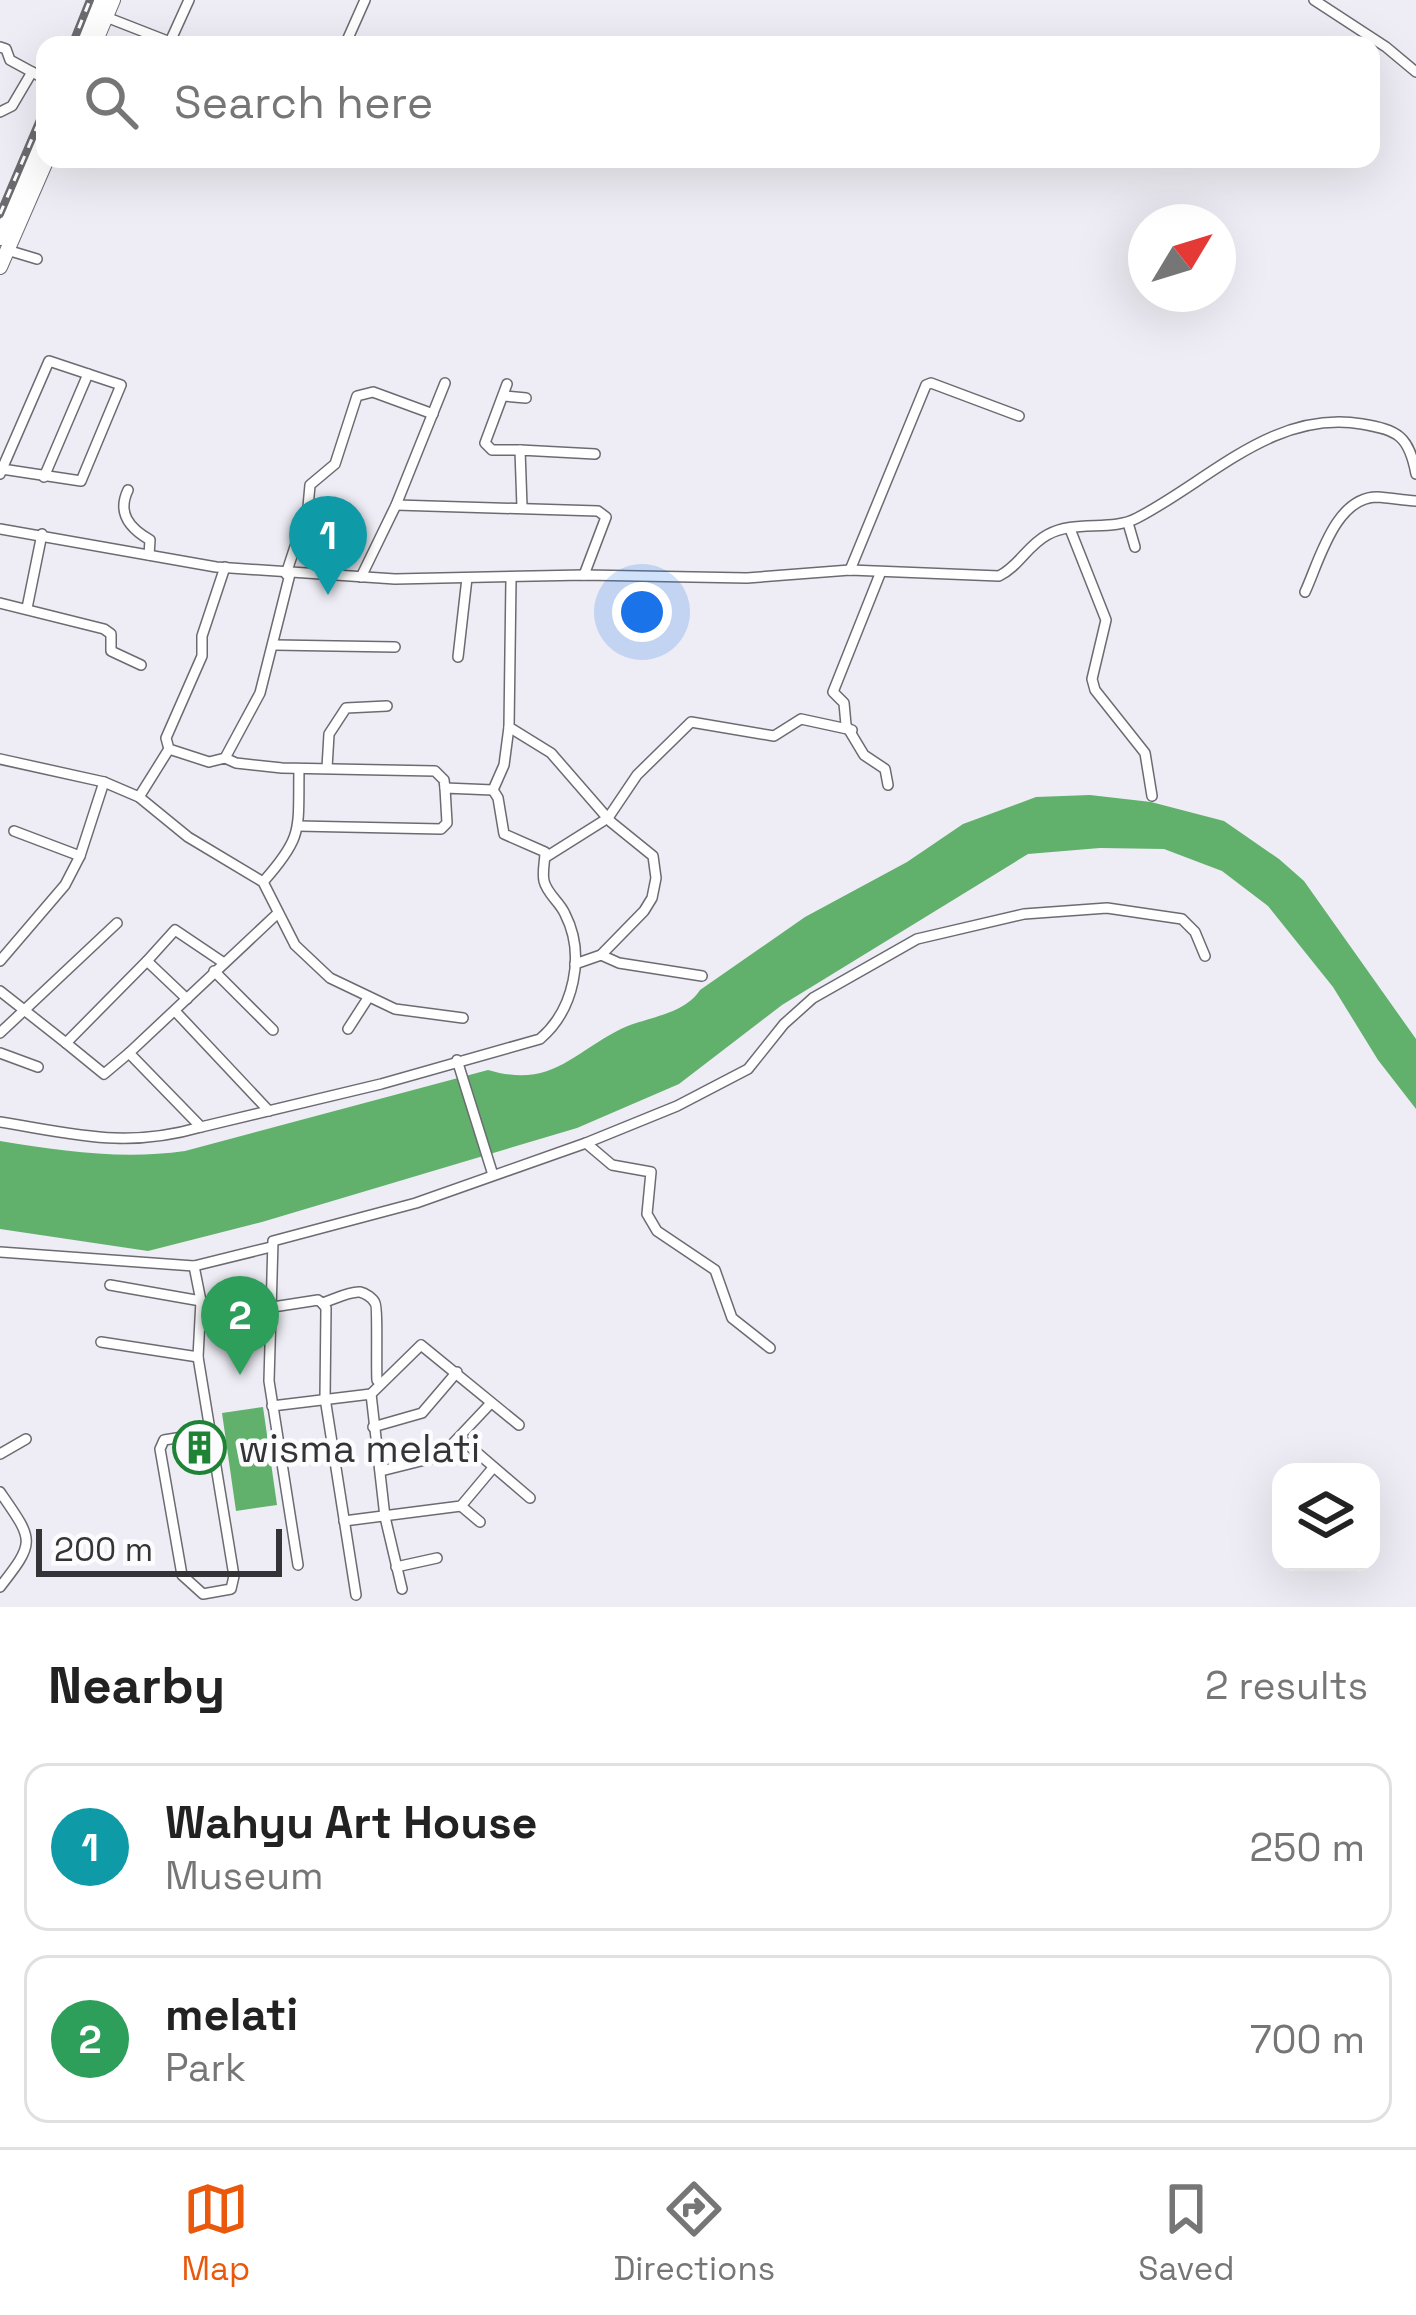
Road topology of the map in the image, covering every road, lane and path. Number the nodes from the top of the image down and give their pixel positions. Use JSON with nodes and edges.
{"nodes":[{"id":1,"x":99,"y":0,"type":"edge"},
{"id":2,"x":113,"y":0,"type":"edge"},
{"id":3,"x":189,"y":0,"type":"edge"},
{"id":4,"x":365,"y":0,"type":"edge"},
{"id":5,"x":1314,"y":0,"type":"edge"},
{"id":6,"x":106,"y":16,"type":"junction"},
{"id":7,"x":84,"y":36,"type":"edge"},
{"id":8,"x":98,"y":36,"type":"edge"},
{"id":9,"x":152,"y":36,"type":"edge"},
{"id":10,"x":173,"y":36,"type":"edge"},
{"id":11,"x":349,"y":36,"type":"edge"},
{"id":12,"x":1370,"y":36,"type":"edge"},
{"id":13,"x":1380,"y":42,"type":"edge"},
{"id":14,"x":0,"y":47,"type":"edge"},
{"id":15,"x":32,"y":72,"type":"junction"},
{"id":16,"x":1416,"y":72,"type":"edge"},
{"id":17,"x":36,"y":74,"type":"edge"},
{"id":18,"x":0,"y":112,"type":"edge"},
{"id":19,"x":37,"y":168,"type":"edge"},
{"id":20,"x":3,"y":244,"type":"edge"},
{"id":21,"x":37,"y":259,"type":"dead end"},
{"id":22,"x":0,"y":267,"type":"edge"},
{"id":23,"x":88,"y":374,"type":"junction"},
{"id":24,"x":446,"y":383,"type":"dead end"},
{"id":25,"x":526,"y":398,"type":"dead end"},
{"id":26,"x":433,"y":414,"type":"junction"},
{"id":27,"x":1019,"y":416,"type":"dead end"},
{"id":28,"x":520,"y":450,"type":"junction"},
{"id":29,"x":595,"y":454,"type":"dead end"},
{"id":30,"x":1415,"y":459,"type":"edge"},
{"id":31,"x":1,"y":472,"type":"edge"},
{"id":32,"x":1416,"y":474,"type":"edge"},
{"id":33,"x":44,"y":477,"type":"junction"},
{"id":34,"x":128,"y":490,"type":"dead end"},
{"id":35,"x":1416,"y":501,"type":"edge"},
{"id":36,"x":396,"y":505,"type":"junction"},
{"id":37,"x":522,"y":507,"type":"junction"},
{"id":38,"x":1128,"y":523,"type":"junction"},
{"id":39,"x":0,"y":529,"type":"edge"},
{"id":40,"x":1070,"y":529,"type":"junction"},
{"id":41,"x":42,"y":534,"type":"junction"},
{"id":42,"x":1136,"y":548,"type":"dead end"},
{"id":43,"x":148,"y":555,"type":"junction"},
{"id":44,"x":225,"y":567,"type":"junction"},
{"id":45,"x":850,"y":570,"type":"junction"},
{"id":46,"x":288,"y":574,"type":"junction"},
{"id":47,"x":880,"y":574,"type":"junction"},
{"id":48,"x":584,"y":575,"type":"junction"},
{"id":49,"x":361,"y":577,"type":"junction"},
{"id":50,"x":466,"y":578,"type":"junction"},
{"id":51,"x":511,"y":579,"type":"junction"},
{"id":52,"x":1305,"y":592,"type":"dead end"},
{"id":53,"x":0,"y":603,"type":"edge"},
{"id":54,"x":27,"y":608,"type":"junction"},
{"id":55,"x":274,"y":645,"type":"junction"},
{"id":56,"x":395,"y":647,"type":"dead end"},
{"id":57,"x":458,"y":657,"type":"dead end"},
{"id":58,"x":141,"y":664,"type":"dead end"},
{"id":59,"x":387,"y":706,"type":"dead end"},
{"id":60,"x":509,"y":727,"type":"junction"},
{"id":61,"x":852,"y":730,"type":"junction"},
{"id":62,"x":169,"y":749,"type":"junction"},
{"id":63,"x":225,"y":758,"type":"junction"},
{"id":64,"x":0,"y":759,"type":"edge"},
{"id":65,"x":327,"y":768,"type":"junction"},
{"id":66,"x":299,"y":769,"type":"junction"},
{"id":67,"x":104,"y":782,"type":"junction"},
{"id":68,"x":888,"y":785,"type":"dead end"},
{"id":69,"x":445,"y":788,"type":"junction"},
{"id":70,"x":493,"y":790,"type":"junction"},
{"id":71,"x":1152,"y":796,"type":"dead end"},
{"id":72,"x":139,"y":797,"type":"junction"},
{"id":73,"x":608,"y":818,"type":"junction"},
{"id":74,"x":298,"y":826,"type":"junction"},
{"id":75,"x":14,"y":831,"type":"dead end"},
{"id":76,"x":80,"y":856,"type":"junction"},
{"id":77,"x":545,"y":857,"type":"junction"},
{"id":78,"x":263,"y":882,"type":"junction"},
{"id":79,"x":278,"y":913,"type":"junction"},
{"id":80,"x":118,"y":923,"type":"dead end"},
{"id":81,"x":601,"y":955,"type":"junction"},
{"id":82,"x":1205,"y":956,"type":"dead end"},
{"id":83,"x":0,"y":961,"type":"edge"},
{"id":84,"x":147,"y":962,"type":"junction"},
{"id":85,"x":575,"y":964,"type":"junction"},
{"id":86,"x":219,"y":967,"type":"junction"},
{"id":87,"x":702,"y":976,"type":"dead end"},
{"id":88,"x":0,"y":991,"type":"edge"},
{"id":89,"x":368,"y":998,"type":"junction"},
{"id":90,"x":187,"y":999,"type":"junction"},
{"id":91,"x":25,"y":1011,"type":"junction"},
{"id":92,"x":175,"y":1011,"type":"junction"},
{"id":93,"x":463,"y":1018,"type":"dead end"},
{"id":94,"x":348,"y":1029,"type":"dead end"},
{"id":95,"x":273,"y":1030,"type":"dead end"},
{"id":96,"x":0,"y":1034,"type":"edge"},
{"id":97,"x":66,"y":1043,"type":"junction"},
{"id":98,"x":0,"y":1053,"type":"edge"},
{"id":99,"x":129,"y":1053,"type":"junction"},
{"id":100,"x":458,"y":1064,"type":"junction"},
{"id":101,"x":38,"y":1067,"type":"dead end"},
{"id":102,"x":269,"y":1111,"type":"junction"},
{"id":103,"x":0,"y":1122,"type":"edge"},
{"id":104,"x":201,"y":1127,"type":"junction"},
{"id":105,"x":586,"y":1144,"type":"junction"},
{"id":106,"x":492,"y":1171,"type":"junction"},
{"id":107,"x":271,"y":1246,"type":"junction"},
{"id":108,"x":0,"y":1252,"type":"edge"},
{"id":109,"x":194,"y":1266,"type":"junction"},
{"id":110,"x":110,"y":1285,"type":"dead end"},
{"id":111,"x":200,"y":1301,"type":"junction"},
{"id":112,"x":322,"y":1303,"type":"junction"},
{"id":113,"x":273,"y":1307,"type":"junction"},
{"id":114,"x":100,"y":1342,"type":"dead end"},
{"id":115,"x":770,"y":1348,"type":"dead end"},
{"id":116,"x":198,"y":1357,"type":"junction"},
{"id":117,"x":457,"y":1372,"type":"junction"},
{"id":118,"x":380,"y":1383,"type":"junction"},
{"id":119,"x":371,"y":1394,"type":"junction"},
{"id":120,"x":325,"y":1398,"type":"junction"},
{"id":121,"x":491,"y":1403,"type":"junction"},
{"id":122,"x":272,"y":1406,"type":"junction"},
{"id":123,"x":519,"y":1425,"type":"dead end"},
{"id":124,"x":373,"y":1427,"type":"junction"},
{"id":125,"x":208,"y":1433,"type":"junction"},
{"id":126,"x":460,"y":1438,"type":"junction"},
{"id":127,"x":26,"y":1439,"type":"dead end"},
{"id":128,"x":0,"y":1454,"type":"edge"},
{"id":129,"x":492,"y":1469,"type":"junction"},
{"id":130,"x":381,"y":1471,"type":"junction"},
{"id":131,"x":0,"y":1492,"type":"edge"},
{"id":132,"x":530,"y":1498,"type":"dead end"},
{"id":133,"x":461,"y":1506,"type":"junction"},
{"id":134,"x":11,"y":1508,"type":"junction"},
{"id":135,"x":386,"y":1517,"type":"junction"},
{"id":136,"x":344,"y":1521,"type":"junction"},
{"id":137,"x":0,"y":1522,"type":"edge"},
{"id":138,"x":481,"y":1522,"type":"dead end"},
{"id":139,"x":437,"y":1558,"type":"dead end"},
{"id":140,"x":298,"y":1565,"type":"dead end"},
{"id":141,"x":396,"y":1567,"type":"junction"},
{"id":142,"x":0,"y":1588,"type":"edge"},
{"id":143,"x":402,"y":1589,"type":"dead end"},
{"id":144,"x":356,"y":1594,"type":"dead end"}],
"edges":[{"from":1,"to":7,"type":"highway"},
{"from":2,"to":6,"type":"highway"},
{"from":3,"to":10,"type":"street"},
{"from":4,"to":11,"type":"street"},
{"from":5,"to":12,"type":"street"},
{"from":6,"to":8,"type":"highway"},
{"from":6,"to":9,"type":"street"},
{"from":13,"to":16,"type":"street"},
{"from":14,"to":15,"type":"street"},
{"from":15,"to":17,"type":"street"},
{"from":15,"to":18,"type":"street"},
{"from":19,"to":20,"type":"highway"},
{"from":20,"to":21,"type":"street"},
{"from":20,"to":22,"type":"highway"},
{"from":23,"to":31,"type":"street"},
{"from":23,"to":33,"type":"street"},
{"from":23,"to":33,"type":"street"},
{"from":24,"to":26,"type":"street"},
{"from":25,"to":28,"type":"street"},
{"from":26,"to":36,"type":"street"},
{"from":26,"to":46,"type":"street"},
{"from":27,"to":45,"type":"street"},
{"from":28,"to":29,"type":"street"},
{"from":28,"to":37,"type":"street"},
{"from":30,"to":32,"type":"street"},
{"from":30,"to":38,"type":"street"},
{"from":31,"to":33,"type":"street"},
{"from":34,"to":43,"type":"street"},
{"from":35,"to":52,"type":"street"},
{"from":36,"to":37,"type":"street"},
{"from":36,"to":49,"type":"street"},
{"from":37,"to":48,"type":"street"},
{"from":38,"to":40,"type":"street"},
{"from":38,"to":42,"type":"street"},
{"from":39,"to":41,"type":"street"},
{"from":40,"to":47,"type":"street"},
{"from":40,"to":71,"type":"street"},
{"from":41,"to":43,"type":"street"},
{"from":41,"to":54,"type":"street"},
{"from":43,"to":44,"type":"street"},
{"from":44,"to":46,"type":"street"},
{"from":44,"to":62,"type":"street"},
{"from":45,"to":47,"type":"street"},
{"from":45,"to":48,"type":"street"},
{"from":46,"to":49,"type":"street"},
{"from":46,"to":55,"type":"street"},
{"from":47,"to":61,"type":"street"},
{"from":48,"to":51,"type":"street"},
{"from":49,"to":50,"type":"street"},
{"from":50,"to":51,"type":"street"},
{"from":50,"to":57,"type":"street"},
{"from":51,"to":60,"type":"street"},
{"from":53,"to":54,"type":"street"},
{"from":54,"to":58,"type":"street"},
{"from":55,"to":56,"type":"street"},
{"from":55,"to":63,"type":"street"},
{"from":59,"to":65,"type":"street"},
{"from":60,"to":70,"type":"street"},
{"from":60,"to":73,"type":"street"},
{"from":61,"to":68,"type":"street"},
{"from":61,"to":73,"type":"street"},
{"from":62,"to":63,"type":"street"},
{"from":62,"to":72,"type":"street"},
{"from":63,"to":66,"type":"street"},
{"from":64,"to":67,"type":"street"},
{"from":65,"to":66,"type":"street"},
{"from":65,"to":69,"type":"street"},
{"from":66,"to":74,"type":"street"},
{"from":67,"to":72,"type":"street"},
{"from":67,"to":76,"type":"street"},
{"from":69,"to":70,"type":"street"},
{"from":69,"to":74,"type":"street"},
{"from":70,"to":77,"type":"street"},
{"from":72,"to":78,"type":"street"},
{"from":73,"to":77,"type":"street"},
{"from":73,"to":81,"type":"street"},
{"from":74,"to":78,"type":"street"},
{"from":75,"to":76,"type":"street"},
{"from":76,"to":83,"type":"street"},
{"from":77,"to":85,"type":"street"},
{"from":78,"to":79,"type":"street"},
{"from":79,"to":86,"type":"street"},
{"from":79,"to":89,"type":"street"},
{"from":80,"to":91,"type":"street"},
{"from":81,"to":85,"type":"street"},
{"from":81,"to":87,"type":"street"},
{"from":82,"to":105,"type":"street"},
{"from":84,"to":86,"type":"street"},
{"from":84,"to":90,"type":"street"},
{"from":84,"to":97,"type":"street"},
{"from":85,"to":100,"type":"street"},
{"from":86,"to":90,"type":"street"},
{"from":86,"to":95,"type":"street"},
{"from":88,"to":91,"type":"street"},
{"from":89,"to":93,"type":"street"},
{"from":89,"to":94,"type":"street"},
{"from":90,"to":92,"type":"street"},
{"from":91,"to":96,"type":"street"},
{"from":91,"to":97,"type":"street"},
{"from":92,"to":99,"type":"street"},
{"from":92,"to":102,"type":"street"},
{"from":97,"to":99,"type":"street"},
{"from":98,"to":101,"type":"street"},
{"from":99,"to":104,"type":"street"},
{"from":100,"to":102,"type":"street"},
{"from":100,"to":106,"type":"street"},
{"from":102,"to":104,"type":"street"},
{"from":103,"to":104,"type":"street"},
{"from":105,"to":106,"type":"street"},
{"from":105,"to":115,"type":"street"},
{"from":106,"to":107,"type":"street"},
{"from":107,"to":109,"type":"street"},
{"from":107,"to":113,"type":"street"},
{"from":108,"to":109,"type":"street"},
{"from":109,"to":111,"type":"street"},
{"from":110,"to":111,"type":"street"},
{"from":111,"to":116,"type":"street"},
{"from":112,"to":113,"type":"street"},
{"from":112,"to":118,"type":"street"},
{"from":112,"to":120,"type":"street"},
{"from":113,"to":122,"type":"street"},
{"from":114,"to":116,"type":"street"},
{"from":116,"to":125,"type":"street"},
{"from":117,"to":118,"type":"street"},
{"from":117,"to":121,"type":"street"},
{"from":117,"to":124,"type":"street"},
{"from":118,"to":119,"type":"street"},
{"from":119,"to":120,"type":"street"},
{"from":119,"to":124,"type":"street"},
{"from":120,"to":122,"type":"street"},
{"from":120,"to":136,"type":"street"},
{"from":121,"to":123,"type":"street"},
{"from":121,"to":126,"type":"street"},
{"from":122,"to":140,"type":"street"},
{"from":124,"to":130,"type":"street"},
{"from":125,"to":125,"type":"street"},
{"from":126,"to":129,"type":"street"},
{"from":126,"to":130,"type":"street"},
{"from":127,"to":128,"type":"street"},
{"from":129,"to":132,"type":"street"},
{"from":129,"to":133,"type":"street"},
{"from":130,"to":135,"type":"street"},
{"from":131,"to":134,"type":"street"},
{"from":133,"to":135,"type":"street"},
{"from":133,"to":138,"type":"street"},
{"from":134,"to":137,"type":"street"},
{"from":134,"to":142,"type":"street"},
{"from":135,"to":136,"type":"street"},
{"from":135,"to":141,"type":"street"},
{"from":136,"to":144,"type":"street"},
{"from":139,"to":141,"type":"street"},
{"from":141,"to":143,"type":"street"}]}
